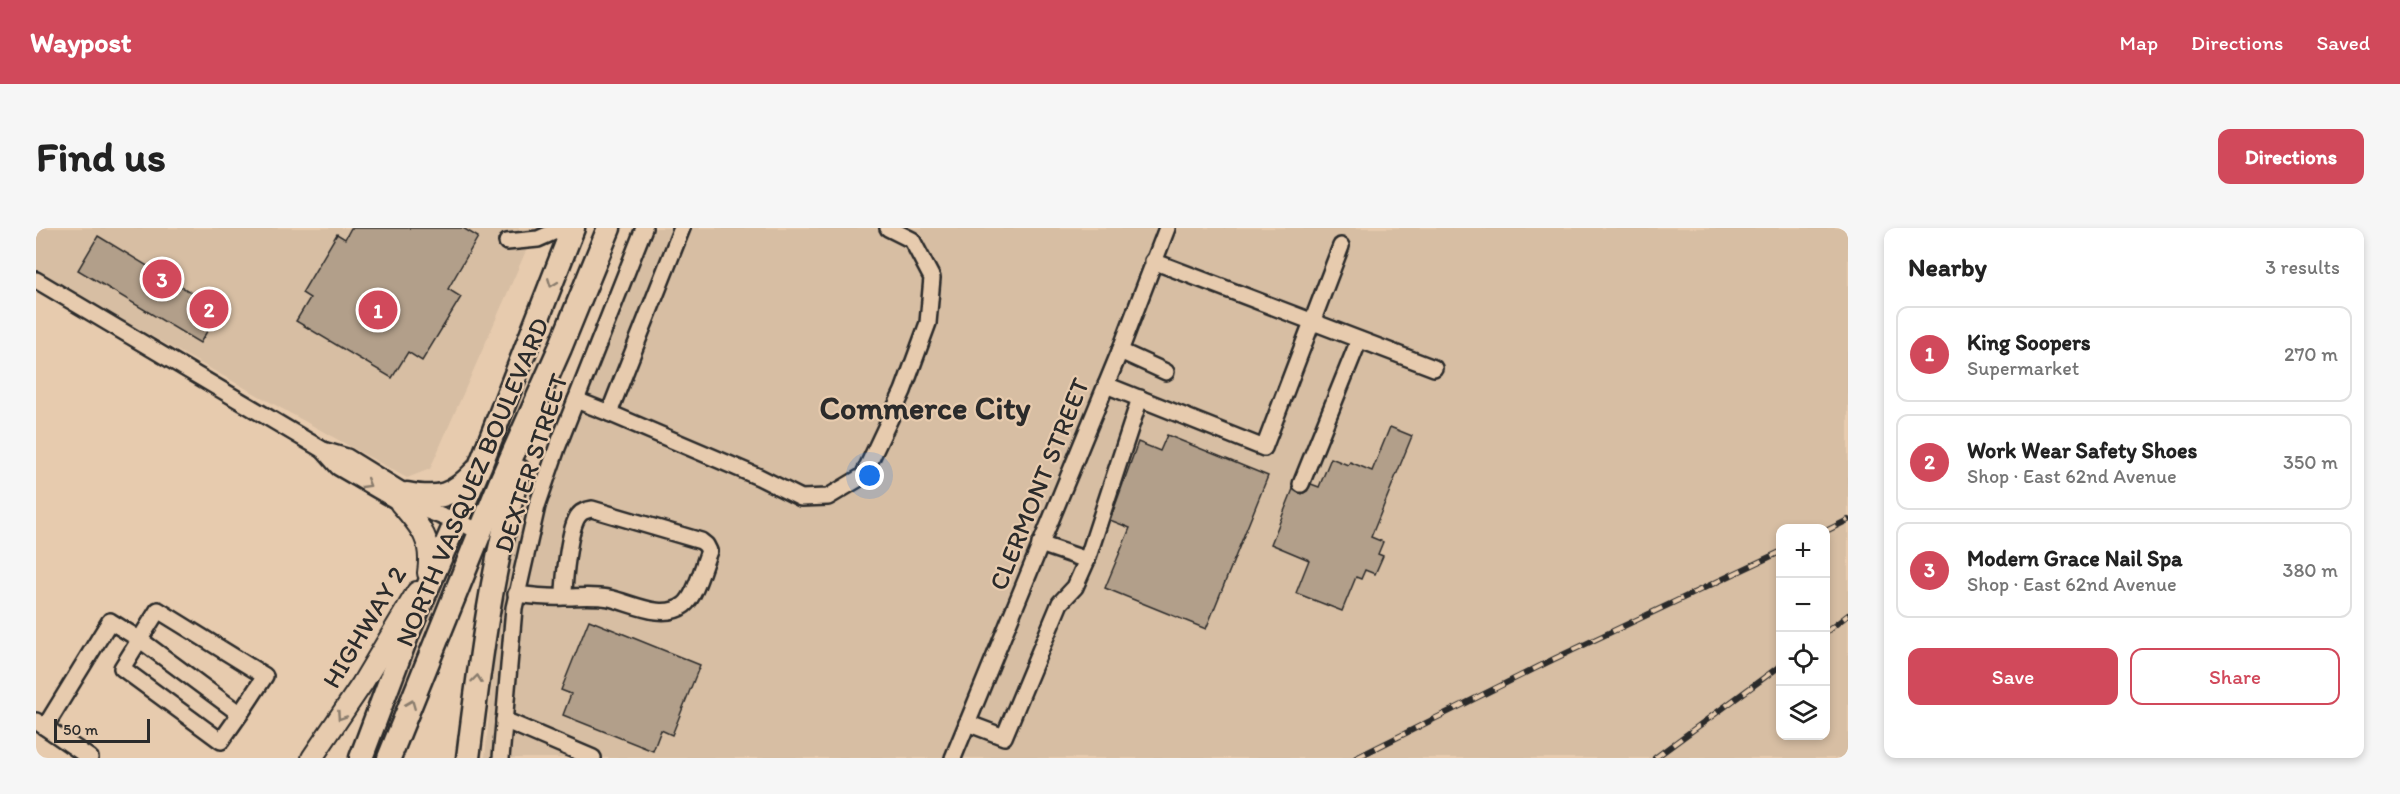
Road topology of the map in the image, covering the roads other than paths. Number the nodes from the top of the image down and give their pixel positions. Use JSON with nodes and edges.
{"nodes":[{"id":1,"x":563,"y":228,"type":"edge"},
{"id":2,"x":573,"y":228,"type":"edge"},
{"id":3,"x":609,"y":228,"type":"edge"},
{"id":4,"x":644,"y":228,"type":"edge"},
{"id":5,"x":682,"y":228,"type":"edge"},
{"id":6,"x":888,"y":228,"type":"edge"},
{"id":7,"x":1167,"y":228,"type":"edge"},
{"id":8,"x":507,"y":242,"type":"dead end"},
{"id":9,"x":1341,"y":246,"type":"dead end"},
{"id":10,"x":1153,"y":261,"type":"junction"},
{"id":11,"x":38,"y":286,"type":"edge"},
{"id":12,"x":1312,"y":321,"type":"junction"},
{"id":13,"x":1359,"y":339,"type":"junction"},
{"id":14,"x":560,"y":348,"type":"junction"},
{"id":15,"x":1120,"y":351,"type":"junction"},
{"id":16,"x":1434,"y":368,"type":"dead end"},
{"id":17,"x":1166,"y":372,"type":"dead end"},
{"id":18,"x":1106,"y":385,"type":"junction"},
{"id":19,"x":1140,"y":398,"type":"junction"},
{"id":20,"x":576,"y":400,"type":"junction"},
{"id":21,"x":609,"y":414,"type":"junction"},
{"id":22,"x":480,"y":466,"type":"junction"},
{"id":23,"x":1301,"y":484,"type":"dead end"},
{"id":24,"x":408,"y":501,"type":"junction"},
{"id":25,"x":464,"y":525,"type":"junction"},
{"id":26,"x":1040,"y":544,"type":"junction"},
{"id":27,"x":1087,"y":560,"type":"junction"},
{"id":28,"x":428,"y":573,"type":"junction"},
{"id":29,"x":516,"y":594,"type":"junction"},
{"id":30,"x":564,"y":597,"type":"junction"},
{"id":31,"x":139,"y":639,"type":"junction"},
{"id":32,"x":240,"y":714,"type":"junction"},
{"id":33,"x":504,"y":720,"type":"junction"},
{"id":34,"x":968,"y":723,"type":"junction"},
{"id":35,"x":41,"y":724,"type":"edge"},
{"id":36,"x":90,"y":758,"type":"edge"},
{"id":37,"x":312,"y":758,"type":"edge"},
{"id":38,"x":361,"y":758,"type":"edge"},
{"id":39,"x":389,"y":758,"type":"edge"},
{"id":40,"x":468,"y":758,"type":"edge"},
{"id":41,"x":501,"y":758,"type":"edge"},
{"id":42,"x":593,"y":758,"type":"edge"},
{"id":43,"x":953,"y":758,"type":"edge"}],
"edges":[{"from":1,"to":8,"type":"street"},
{"from":2,"to":22,"type":"highway","name":"NORTH VASQUEZ BOULEVARD","one_way":true},
{"from":3,"to":14,"type":"highway","name":"NORTH VASQUEZ BOULEVARD"},
{"from":4,"to":20,"type":"street","name":"DEXTER STREET"},
{"from":5,"to":21,"type":"street"},
{"from":6,"to":21,"type":"street"},
{"from":7,"to":10,"type":"street","name":"CLERMONT STREET"},
{"from":9,"to":12,"type":"street"},
{"from":10,"to":12,"type":"street"},
{"from":10,"to":15,"type":"street","name":"CLERMONT STREET"},
{"from":11,"to":24,"type":"street"},
{"from":12,"to":13,"type":"street"},
{"from":12,"to":19,"type":"street"},
{"from":13,"to":16,"type":"street"},
{"from":13,"to":23,"type":"street"},
{"from":39,"to":14,"type":"highway","name":"NORTH VASQUEZ BOULEVARD","one_way":true},
{"from":40,"to":14,"type":"highway","one_way":true},
{"from":15,"to":17,"type":"street"},
{"from":15,"to":18,"type":"street","name":"CLERMONT STREET"},
{"from":18,"to":19,"type":"street"},
{"from":18,"to":26,"type":"street","name":"CLERMONT STREET"},
{"from":19,"to":27,"type":"street"},
{"from":20,"to":21,"type":"street"},
{"from":20,"to":29,"type":"street","name":"DEXTER STREET"},
{"from":22,"to":24,"type":"highway"},
{"from":22,"to":25,"type":"highway","name":"NORTH VASQUEZ BOULEVARD"},
{"from":24,"to":25,"type":"street"},
{"from":24,"to":28,"type":"main road"},
{"from":25,"to":28,"type":"main road","name":"HIGHWAY 2"},
{"from":25,"to":38,"type":"highway","name":"NORTH VASQUEZ BOULEVARD"},
{"from":26,"to":27,"type":"street"},
{"from":26,"to":34,"type":"street","name":"CLERMONT STREET"},
{"from":27,"to":34,"type":"street"},
{"from":28,"to":37,"type":"main road","name":"HIGHWAY 2","one_way":true},
{"from":29,"to":30,"type":"street"},
{"from":29,"to":33,"type":"street","name":"DEXTER STREET"},
{"from":30,"to":30,"type":"street"},
{"from":31,"to":32,"type":"street"},
{"from":31,"to":32,"type":"street"},
{"from":31,"to":32,"type":"street"},
{"from":31,"to":35,"type":"street"},
{"from":33,"to":41,"type":"street","name":"DEXTER STREET"},
{"from":33,"to":42,"type":"street"},
{"from":34,"to":43,"type":"street","name":"CLERMONT STREET"},
{"from":35,"to":36,"type":"street"}]}
